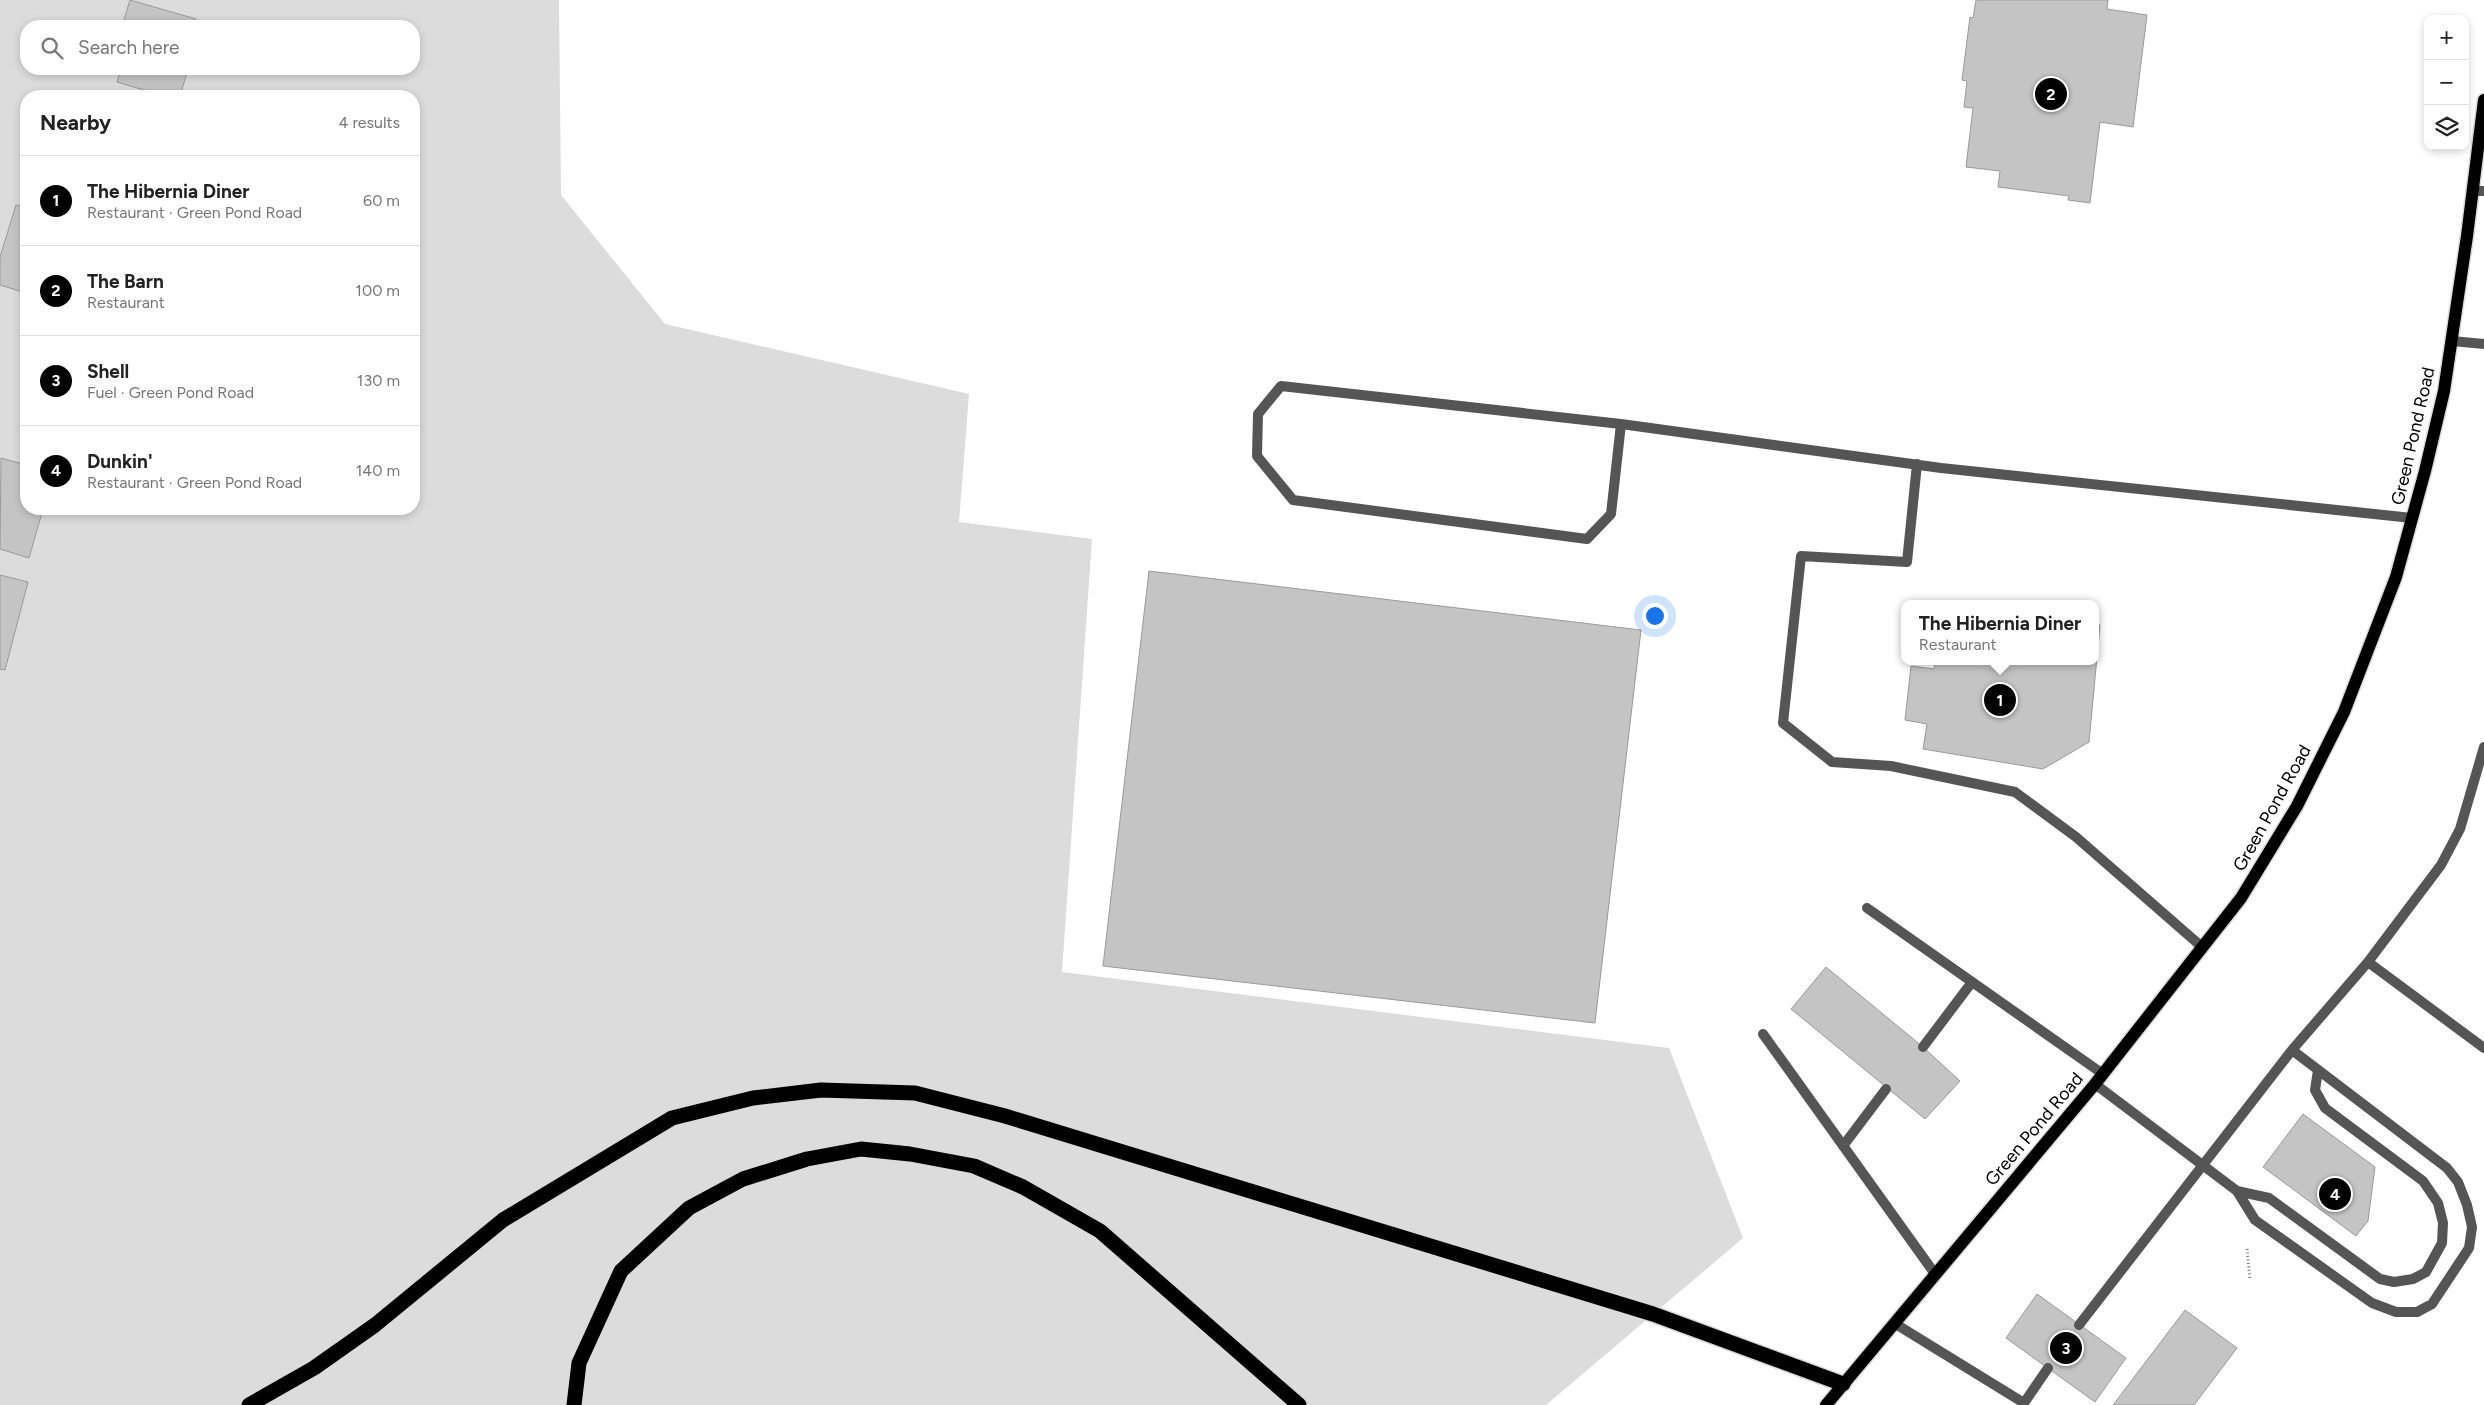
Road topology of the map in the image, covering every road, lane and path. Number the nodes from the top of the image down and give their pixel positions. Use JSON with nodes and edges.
{"nodes":[{"id":1,"x":2484,"y":100,"type":"edge"},
{"id":2,"x":2478,"y":191,"type":"edge"},
{"id":3,"x":2452,"y":341,"type":"junction"},
{"id":4,"x":2484,"y":344,"type":"edge"},
{"id":5,"x":1621,"y":424,"type":"junction"},
{"id":6,"x":1917,"y":464,"type":"junction"},
{"id":7,"x":2412,"y":518,"type":"junction"},
{"id":8,"x":2484,"y":747,"type":"edge"},
{"id":9,"x":1867,"y":908,"type":"dead end"},
{"id":10,"x":2202,"y":947,"type":"junction"},
{"id":11,"x":2368,"y":962,"type":"junction"},
{"id":12,"x":1972,"y":982,"type":"junction"},
{"id":13,"x":1763,"y":1034,"type":"dead end"},
{"id":14,"x":1923,"y":1047,"type":"dead end"},
{"id":15,"x":2484,"y":1048,"type":"edge"},
{"id":16,"x":2292,"y":1050,"type":"junction"},
{"id":17,"x":2318,"y":1070,"type":"junction"},
{"id":18,"x":2099,"y":1079,"type":"junction"},
{"id":19,"x":1886,"y":1089,"type":"dead end"},
{"id":20,"x":1843,"y":1146,"type":"junction"},
{"id":21,"x":2202,"y":1166,"type":"junction"},
{"id":22,"x":2237,"y":1191,"type":"junction"},
{"id":23,"x":1935,"y":1274,"type":"junction"},
{"id":24,"x":1894,"y":1323,"type":"junction"},
{"id":25,"x":2079,"y":1325,"type":"dead end"},
{"id":26,"x":2048,"y":1368,"type":"dead end"},
{"id":27,"x":1843,"y":1384,"type":"junction"},
{"id":28,"x":249,"y":1405,"type":"edge"},
{"id":29,"x":574,"y":1405,"type":"edge"},
{"id":30,"x":1299,"y":1405,"type":"edge"},
{"id":31,"x":1826,"y":1405,"type":"edge"}],
"edges":[{"from":1,"to":2,"type":"main road","name":"Green Pond Road"},
{"from":2,"to":3,"type":"main road","name":"Green Pond Road"},
{"from":3,"to":4,"type":"lane"},
{"from":3,"to":7,"type":"main road","name":"Green Pond Road"},
{"from":5,"to":5,"type":"lane"},
{"from":5,"to":6,"type":"lane"},
{"from":6,"to":7,"type":"lane"},
{"from":6,"to":10,"type":"lane"},
{"from":7,"to":10,"type":"main road","name":"Green Pond Road"},
{"from":8,"to":11,"type":"lane"},
{"from":9,"to":12,"type":"lane"},
{"from":10,"to":18,"type":"main road","name":"Green Pond Road"},
{"from":11,"to":15,"type":"lane"},
{"from":11,"to":16,"type":"lane"},
{"from":12,"to":14,"type":"lane"},
{"from":12,"to":18,"type":"lane"},
{"from":13,"to":20,"type":"lane"},
{"from":16,"to":17,"type":"lane"},
{"from":16,"to":21,"type":"lane"},
{"from":17,"to":22,"type":"lane"},
{"from":17,"to":22,"type":"lane"},
{"from":18,"to":21,"type":"lane"},
{"from":18,"to":23,"type":"main road","name":"Green Pond Road"},
{"from":19,"to":20,"type":"lane"},
{"from":20,"to":23,"type":"lane"},
{"from":21,"to":22,"type":"lane"},
{"from":21,"to":25,"type":"lane"},
{"from":23,"to":24,"type":"main road","name":"Green Pond Road"},
{"from":24,"to":26,"type":"lane"},
{"from":24,"to":27,"type":"main road","name":"Green Pond Road"},
{"from":27,"to":28,"type":"highway"},
{"from":27,"to":31,"type":"main road","name":"Green Pond Road"},
{"from":29,"to":30,"type":"highway"}]}
